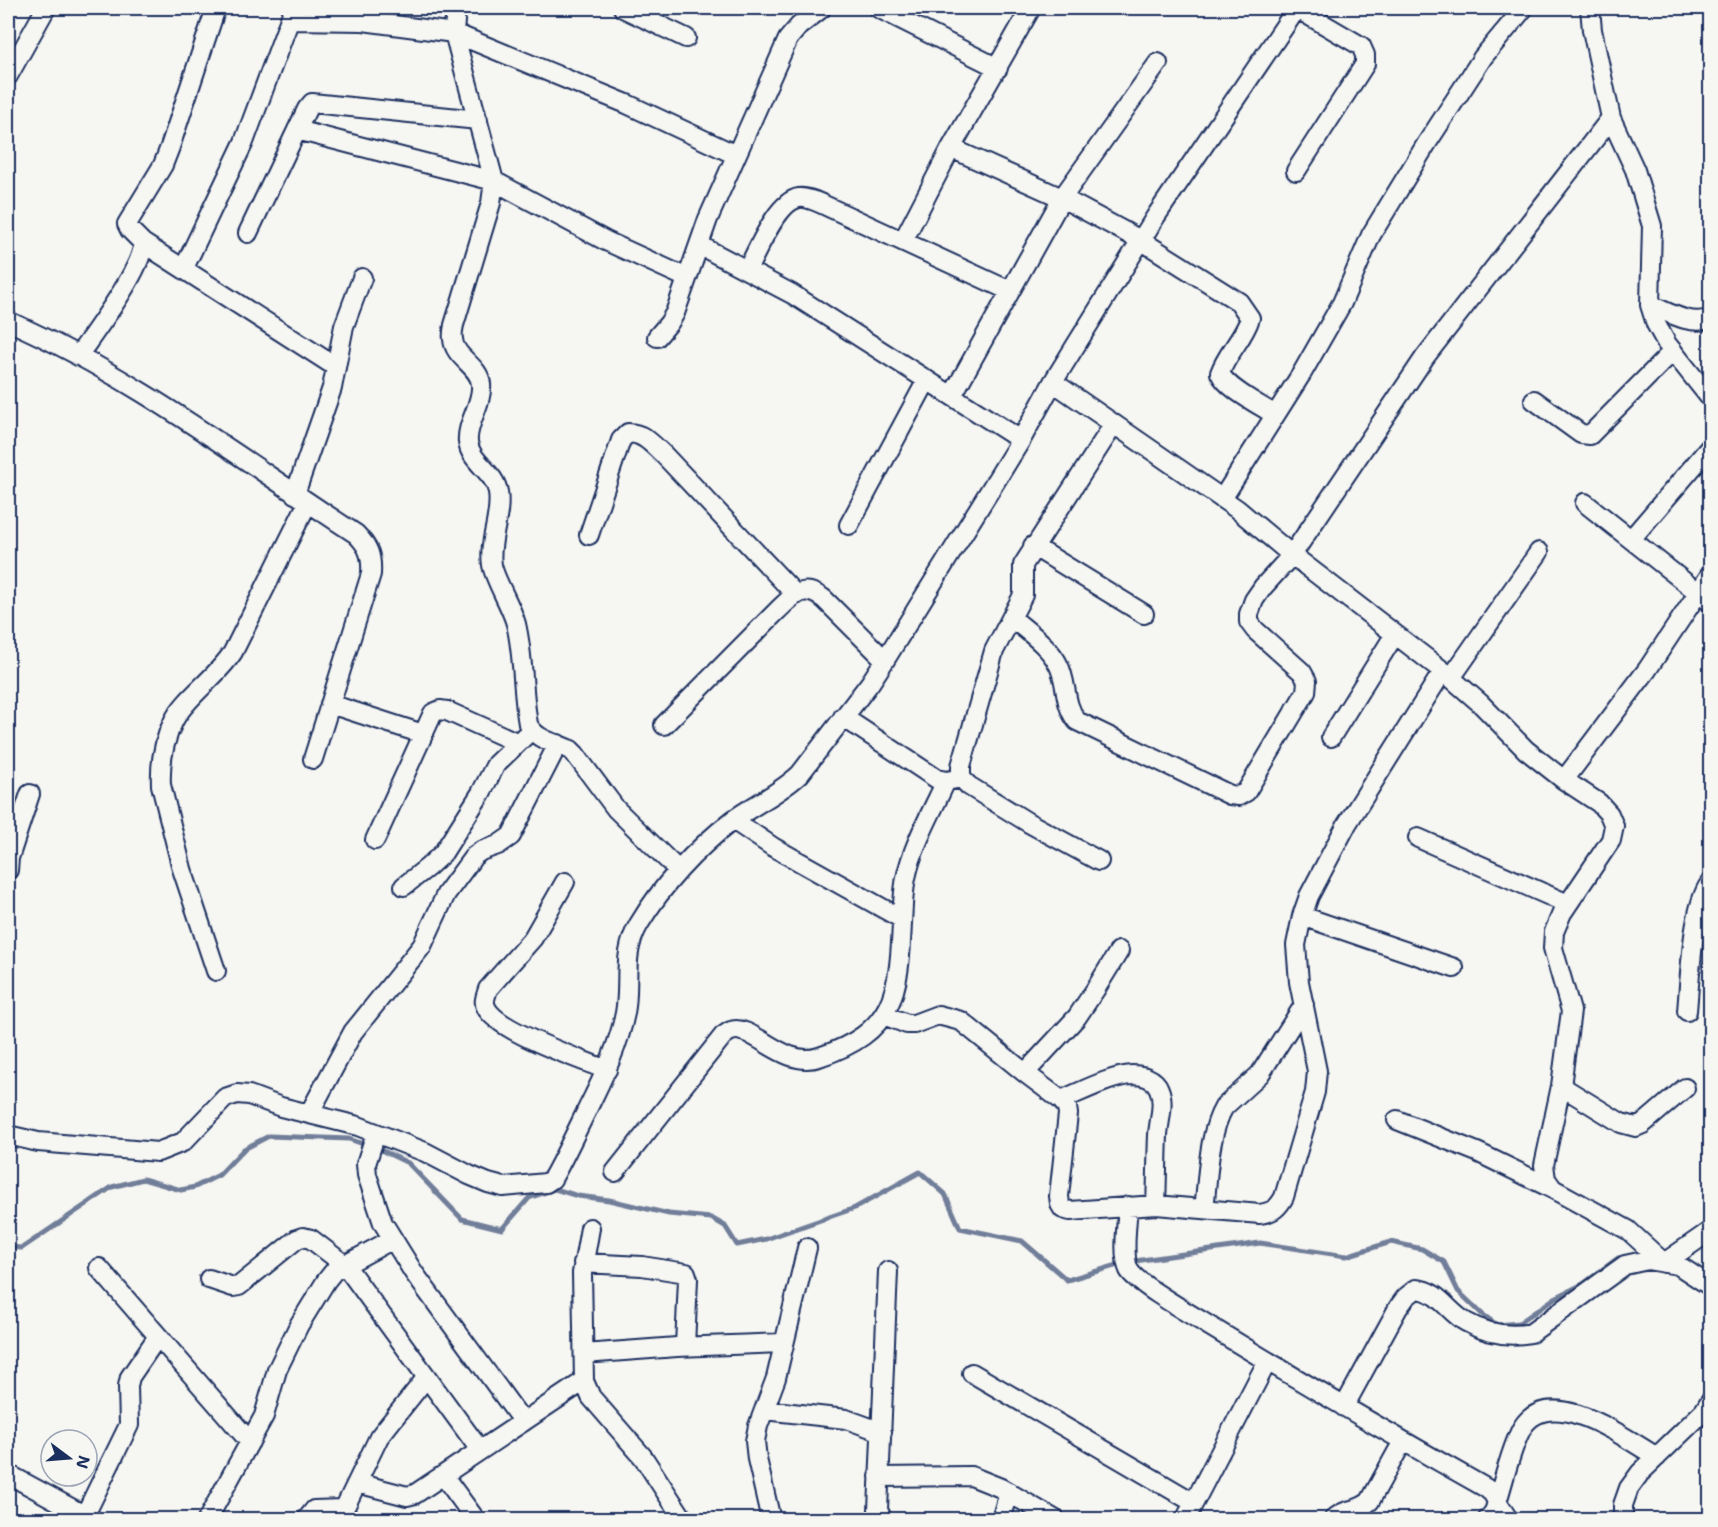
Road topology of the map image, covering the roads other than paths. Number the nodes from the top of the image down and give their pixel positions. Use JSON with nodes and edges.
{"nodes":[{"id":1,"x":46,"y":8,"type":"edge"},
{"id":2,"x":216,"y":8,"type":"edge"},
{"id":3,"x":456,"y":8,"type":"edge"},
{"id":4,"x":822,"y":8,"type":"edge"},
{"id":5,"x":878,"y":8,"type":"edge"},
{"id":6,"x":1031,"y":8,"type":"edge"},
{"id":7,"x":1296,"y":8,"type":"edge"},
{"id":8,"x":1524,"y":8,"type":"edge"},
{"id":9,"x":1590,"y":8,"type":"edge"},
{"id":10,"x":628,"y":9,"type":"edge"},
{"id":11,"x":292,"y":14,"type":"edge"},
{"id":12,"x":454,"y":33,"type":"junction"},
{"id":13,"x":686,"y":38,"type":"dead end"},
{"id":14,"x":1158,"y":63,"type":"dead end"},
{"id":15,"x":998,"y":68,"type":"junction"},
{"id":16,"x":8,"y":76,"type":"edge"},
{"id":17,"x":1611,"y":118,"type":"junction"},
{"id":18,"x":478,"y":120,"type":"junction"},
{"id":19,"x":297,"y":130,"type":"junction"},
{"id":20,"x":951,"y":148,"type":"junction"},
{"id":21,"x":736,"y":154,"type":"junction"},
{"id":22,"x":1296,"y":171,"type":"dead end"},
{"id":23,"x":494,"y":181,"type":"junction"},
{"id":24,"x":1062,"y":198,"type":"junction"},
{"id":25,"x":248,"y":233,"type":"dead end"},
{"id":26,"x":903,"y":241,"type":"junction"},
{"id":27,"x":1142,"y":241,"type":"junction"},
{"id":28,"x":143,"y":243,"type":"junction"},
{"id":29,"x":699,"y":246,"type":"junction"},
{"id":30,"x":184,"y":268,"type":"junction"},
{"id":31,"x":747,"y":270,"type":"junction"},
{"id":32,"x":362,"y":278,"type":"dead end"},
{"id":33,"x":687,"y":278,"type":"junction"},
{"id":34,"x":1010,"y":291,"type":"junction"},
{"id":35,"x":1650,"y":305,"type":"junction"},
{"id":36,"x":1707,"y":320,"type":"edge"},
{"id":37,"x":8,"y":321,"type":"edge"},
{"id":38,"x":657,"y":337,"type":"dead end"},
{"id":39,"x":1673,"y":351,"type":"junction"},
{"id":40,"x":78,"y":356,"type":"junction"},
{"id":41,"x":336,"y":367,"type":"junction"},
{"id":42,"x":927,"y":380,"type":"junction"},
{"id":43,"x":1053,"y":382,"type":"junction"},
{"id":44,"x":952,"y":396,"type":"junction"},
{"id":45,"x":1710,"y":398,"type":"edge"},
{"id":46,"x":1534,"y":400,"type":"dead end"},
{"id":47,"x":1275,"y":415,"type":"junction"},
{"id":48,"x":1114,"y":424,"type":"junction"},
{"id":49,"x":1021,"y":440,"type":"junction"},
{"id":50,"x":1710,"y":447,"type":"edge"},
{"id":51,"x":302,"y":498,"type":"junction"},
{"id":52,"x":1222,"y":499,"type":"junction"},
{"id":53,"x":1586,"y":503,"type":"dead end"},
{"id":54,"x":849,"y":525,"type":"dead end"},
{"id":55,"x":589,"y":535,"type":"dead end"},
{"id":56,"x":1632,"y":538,"type":"junction"},
{"id":57,"x":1033,"y":546,"type":"junction"},
{"id":58,"x":1539,"y":552,"type":"dead end"},
{"id":59,"x":1292,"y":555,"type":"junction"},
{"id":60,"x":1710,"y":575,"type":"edge"},
{"id":61,"x":796,"y":595,"type":"junction"},
{"id":62,"x":1705,"y":598,"type":"edge"},
{"id":63,"x":1144,"y":614,"type":"dead end"},
{"id":64,"x":1012,"y":618,"type":"junction"},
{"id":65,"x":1395,"y":634,"type":"junction"},
{"id":66,"x":885,"y":660,"type":"junction"},
{"id":67,"x":1447,"y":675,"type":"junction"},
{"id":68,"x":330,"y":704,"type":"junction"},
{"id":69,"x":843,"y":717,"type":"junction"},
{"id":70,"x":663,"y":725,"type":"dead end"},
{"id":71,"x":423,"y":734,"type":"junction"},
{"id":72,"x":524,"y":736,"type":"junction"},
{"id":73,"x":1331,"y":737,"type":"dead end"},
{"id":74,"x":558,"y":744,"type":"junction"},
{"id":75,"x":313,"y":759,"type":"dead end"},
{"id":76,"x":954,"y":779,"type":"junction"},
{"id":77,"x":1564,"y":780,"type":"junction"},
{"id":78,"x":30,"y":794,"type":"dead end"},
{"id":79,"x":733,"y":820,"type":"junction"},
{"id":80,"x":1418,"y":838,"type":"dead end"},
{"id":81,"x":375,"y":840,"type":"dead end"},
{"id":82,"x":1099,"y":861,"type":"dead end"},
{"id":83,"x":8,"y":870,"type":"edge"},
{"id":84,"x":678,"y":870,"type":"junction"},
{"id":85,"x":565,"y":882,"type":"dead end"},
{"id":86,"x":1710,"y":883,"type":"edge"},
{"id":87,"x":405,"y":885,"type":"dead end"},
{"id":88,"x":1568,"y":904,"type":"junction"},
{"id":89,"x":1302,"y":916,"type":"junction"},
{"id":90,"x":902,"y":919,"type":"junction"},
{"id":91,"x":1119,"y":951,"type":"dead end"},
{"id":92,"x":1454,"y":968,"type":"dead end"},
{"id":93,"x":216,"y":971,"type":"dead end"},
{"id":94,"x":1304,"y":1005,"type":"junction"},
{"id":95,"x":1687,"y":1011,"type":"dead end"},
{"id":96,"x":884,"y":1015,"type":"junction"},
{"id":97,"x":607,"y":1070,"type":"junction"},
{"id":98,"x":1025,"y":1073,"type":"junction"},
{"id":99,"x":1561,"y":1086,"type":"junction"},
{"id":100,"x":1685,"y":1088,"type":"dead end"},
{"id":101,"x":1061,"y":1100,"type":"junction"},
{"id":102,"x":309,"y":1114,"type":"junction"},
{"id":103,"x":1397,"y":1120,"type":"dead end"},
{"id":104,"x":8,"y":1135,"type":"edge"},
{"id":105,"x":374,"y":1137,"type":"junction"},
{"id":106,"x":615,"y":1172,"type":"dead end"},
{"id":107,"x":1553,"y":1189,"type":"junction"},
{"id":108,"x":1156,"y":1205,"type":"junction"},
{"id":109,"x":1128,"y":1206,"type":"junction"},
{"id":110,"x":1204,"y":1209,"type":"junction"},
{"id":111,"x":590,"y":1228,"type":"dead end"},
{"id":112,"x":1710,"y":1231,"type":"edge"},
{"id":113,"x":393,"y":1239,"type":"junction"},
{"id":114,"x":807,"y":1248,"type":"dead end"},
{"id":115,"x":583,"y":1263,"type":"junction"},
{"id":116,"x":1664,"y":1263,"type":"junction"},
{"id":117,"x":345,"y":1265,"type":"junction"},
{"id":118,"x":99,"y":1268,"type":"dead end"},
{"id":119,"x":888,"y":1271,"type":"dead end"},
{"id":120,"x":209,"y":1279,"type":"dead end"},
{"id":121,"x":1710,"y":1286,"type":"edge"},
{"id":122,"x":158,"y":1336,"type":"junction"},
{"id":123,"x":784,"y":1343,"type":"junction"},
{"id":124,"x":686,"y":1346,"type":"junction"},
{"id":125,"x":584,"y":1354,"type":"junction"},
{"id":126,"x":1267,"y":1362,"type":"junction"},
{"id":127,"x":972,"y":1373,"type":"dead end"},
{"id":128,"x":426,"y":1378,"type":"junction"},
{"id":129,"x":584,"y":1381,"type":"junction"},
{"id":130,"x":1710,"y":1401,"type":"edge"},
{"id":131,"x":1344,"y":1407,"type":"junction"},
{"id":132,"x":765,"y":1410,"type":"junction"},
{"id":133,"x":523,"y":1422,"type":"junction"},
{"id":134,"x":882,"y":1432,"type":"junction"},
{"id":135,"x":1403,"y":1441,"type":"junction"},
{"id":136,"x":250,"y":1442,"type":"junction"},
{"id":137,"x":480,"y":1450,"type":"junction"},
{"id":138,"x":1657,"y":1457,"type":"junction"},
{"id":139,"x":8,"y":1474,"type":"edge"},
{"id":140,"x":443,"y":1475,"type":"junction"},
{"id":141,"x":879,"y":1477,"type":"junction"},
{"id":142,"x":357,"y":1483,"type":"junction"},
{"id":143,"x":1009,"y":1492,"type":"junction"},
{"id":144,"x":1497,"y":1502,"type":"junction"},
{"id":145,"x":1193,"y":1503,"type":"junction"},
{"id":146,"x":89,"y":1517,"type":"edge"},
{"id":147,"x":207,"y":1520,"type":"edge"},
{"id":148,"x":306,"y":1520,"type":"edge"},
{"id":149,"x":476,"y":1520,"type":"edge"},
{"id":150,"x":684,"y":1520,"type":"edge"},
{"id":151,"x":771,"y":1520,"type":"edge"},
{"id":152,"x":883,"y":1520,"type":"edge"},
{"id":153,"x":1001,"y":1520,"type":"edge"},
{"id":154,"x":1056,"y":1520,"type":"edge"},
{"id":155,"x":1185,"y":1520,"type":"edge"},
{"id":156,"x":1333,"y":1520,"type":"edge"},
{"id":157,"x":1486,"y":1520,"type":"edge"},
{"id":158,"x":1509,"y":1520,"type":"edge"},
{"id":159,"x":1623,"y":1520,"type":"edge"}],
"edges":[{"from":1,"to":16,"type":"street"},
{"from":2,"to":28,"type":"street"},
{"from":3,"to":12,"type":"street"},
{"from":4,"to":21,"type":"street"},
{"from":5,"to":15,"type":"street"},
{"from":6,"to":15,"type":"street"},
{"from":7,"to":22,"type":"street"},
{"from":7,"to":27,"type":"street"},
{"from":8,"to":47,"type":"street"},
{"from":9,"to":17,"type":"street"},
{"from":10,"to":13,"type":"street"},
{"from":11,"to":12,"type":"street"},
{"from":11,"to":30,"type":"street"},
{"from":12,"to":18,"type":"street"},
{"from":12,"to":21,"type":"street"},
{"from":14,"to":24,"type":"street"},
{"from":15,"to":20,"type":"street"},
{"from":17,"to":35,"type":"street"},
{"from":17,"to":59,"type":"street"},
{"from":18,"to":19,"type":"street"},
{"from":18,"to":23,"type":"street"},
{"from":19,"to":23,"type":"street"},
{"from":19,"to":25,"type":"street"},
{"from":20,"to":24,"type":"street"},
{"from":20,"to":26,"type":"street"},
{"from":21,"to":29,"type":"street"},
{"from":23,"to":33,"type":"street"},
{"from":23,"to":72,"type":"street"},
{"from":24,"to":27,"type":"street"},
{"from":24,"to":34,"type":"street"},
{"from":26,"to":31,"type":"street"},
{"from":26,"to":34,"type":"street"},
{"from":27,"to":43,"type":"street"},
{"from":27,"to":47,"type":"street"},
{"from":28,"to":30,"type":"street"},
{"from":28,"to":40,"type":"street"},
{"from":29,"to":31,"type":"street"},
{"from":29,"to":33,"type":"street"},
{"from":30,"to":41,"type":"street"},
{"from":31,"to":42,"type":"street"},
{"from":32,"to":41,"type":"street"},
{"from":33,"to":38,"type":"street"},
{"from":34,"to":44,"type":"street"},
{"from":35,"to":36,"type":"street"},
{"from":35,"to":39,"type":"street"},
{"from":37,"to":40,"type":"street"},
{"from":39,"to":45,"type":"street"},
{"from":39,"to":46,"type":"street"},
{"from":40,"to":51,"type":"street"},
{"from":41,"to":51,"type":"street"},
{"from":42,"to":44,"type":"street"},
{"from":42,"to":54,"type":"street"},
{"from":43,"to":48,"type":"street"},
{"from":43,"to":49,"type":"street"},
{"from":44,"to":49,"type":"street"},
{"from":47,"to":52,"type":"street"},
{"from":48,"to":52,"type":"street"},
{"from":48,"to":57,"type":"street"},
{"from":49,"to":66,"type":"street"},
{"from":50,"to":56,"type":"street"},
{"from":51,"to":68,"type":"street"},
{"from":51,"to":93,"type":"street"},
{"from":52,"to":59,"type":"street"},
{"from":53,"to":56,"type":"street"},
{"from":55,"to":61,"type":"street"},
{"from":56,"to":62,"type":"street"},
{"from":57,"to":63,"type":"street"},
{"from":57,"to":64,"type":"street"},
{"from":58,"to":67,"type":"street"},
{"from":59,"to":64,"type":"street"},
{"from":59,"to":65,"type":"street"},
{"from":60,"to":62,"type":"street"},
{"from":61,"to":66,"type":"street"},
{"from":61,"to":70,"type":"street"},
{"from":62,"to":77,"type":"street"},
{"from":64,"to":76,"type":"street"},
{"from":65,"to":67,"type":"street"},
{"from":65,"to":73,"type":"street"},
{"from":66,"to":69,"type":"street"},
{"from":67,"to":77,"type":"street"},
{"from":67,"to":89,"type":"street"},
{"from":68,"to":71,"type":"street"},
{"from":68,"to":75,"type":"street"},
{"from":69,"to":76,"type":"street"},
{"from":69,"to":79,"type":"street"},
{"from":71,"to":72,"type":"street"},
{"from":71,"to":81,"type":"street"},
{"from":72,"to":74,"type":"street"},
{"from":72,"to":87,"type":"street"},
{"from":74,"to":84,"type":"street"},
{"from":74,"to":102,"type":"street"},
{"from":76,"to":82,"type":"street"},
{"from":76,"to":90,"type":"street"},
{"from":77,"to":88,"type":"street"},
{"from":78,"to":83,"type":"street"},
{"from":79,"to":84,"type":"street"},
{"from":79,"to":90,"type":"street"},
{"from":80,"to":88,"type":"street"},
{"from":84,"to":97,"type":"street"},
{"from":85,"to":97,"type":"street"},
{"from":86,"to":95,"type":"street"},
{"from":88,"to":99,"type":"street"},
{"from":89,"to":92,"type":"street"},
{"from":89,"to":94,"type":"street"},
{"from":90,"to":96,"type":"street"},
{"from":91,"to":98,"type":"street"},
{"from":94,"to":110,"type":"street"},
{"from":94,"to":110,"type":"street"},
{"from":96,"to":98,"type":"street"},
{"from":96,"to":106,"type":"street"},
{"from":97,"to":105,"type":"street"},
{"from":98,"to":101,"type":"street"},
{"from":99,"to":100,"type":"street"},
{"from":99,"to":107,"type":"street"},
{"from":101,"to":108,"type":"street"},
{"from":101,"to":109,"type":"street"},
{"from":102,"to":104,"type":"street"},
{"from":102,"to":105,"type":"street"},
{"from":103,"to":107,"type":"street"},
{"from":105,"to":113,"type":"street"},
{"from":107,"to":116,"type":"street"},
{"from":108,"to":109,"type":"street"},
{"from":108,"to":110,"type":"street"},
{"from":109,"to":126,"type":"street"},
{"from":111,"to":115,"type":"street"},
{"from":112,"to":116,"type":"street"},
{"from":113,"to":117,"type":"street"},
{"from":113,"to":133,"type":"street"},
{"from":114,"to":123,"type":"street"},
{"from":115,"to":124,"type":"street"},
{"from":115,"to":125,"type":"street"},
{"from":116,"to":121,"type":"street"},
{"from":116,"to":131,"type":"street"},
{"from":117,"to":120,"type":"street"},
{"from":117,"to":128,"type":"street"},
{"from":117,"to":136,"type":"street"},
{"from":118,"to":122,"type":"street"},
{"from":119,"to":134,"type":"street"},
{"from":122,"to":136,"type":"street"},
{"from":122,"to":146,"type":"street"},
{"from":123,"to":124,"type":"street"},
{"from":123,"to":132,"type":"street"},
{"from":124,"to":125,"type":"street"},
{"from":125,"to":129,"type":"street"},
{"from":126,"to":131,"type":"street"},
{"from":126,"to":145,"type":"street"},
{"from":127,"to":145,"type":"street"},
{"from":128,"to":137,"type":"street"},
{"from":128,"to":142,"type":"street"},
{"from":129,"to":133,"type":"street"},
{"from":129,"to":150,"type":"street"},
{"from":130,"to":138,"type":"street"},
{"from":131,"to":135,"type":"street"},
{"from":132,"to":134,"type":"street"},
{"from":132,"to":151,"type":"street"},
{"from":133,"to":137,"type":"street"},
{"from":134,"to":141,"type":"street"},
{"from":135,"to":144,"type":"street"},
{"from":135,"to":156,"type":"street"},
{"from":136,"to":147,"type":"street"},
{"from":137,"to":140,"type":"street"},
{"from":138,"to":144,"type":"street"},
{"from":138,"to":159,"type":"street"},
{"from":139,"to":146,"type":"street"},
{"from":140,"to":142,"type":"street"},
{"from":140,"to":149,"type":"street"},
{"from":141,"to":143,"type":"street"},
{"from":141,"to":152,"type":"street"},
{"from":142,"to":148,"type":"street"},
{"from":143,"to":153,"type":"street"},
{"from":143,"to":154,"type":"street"},
{"from":144,"to":157,"type":"street"},
{"from":144,"to":158,"type":"street"},
{"from":145,"to":155,"type":"street"}]}
